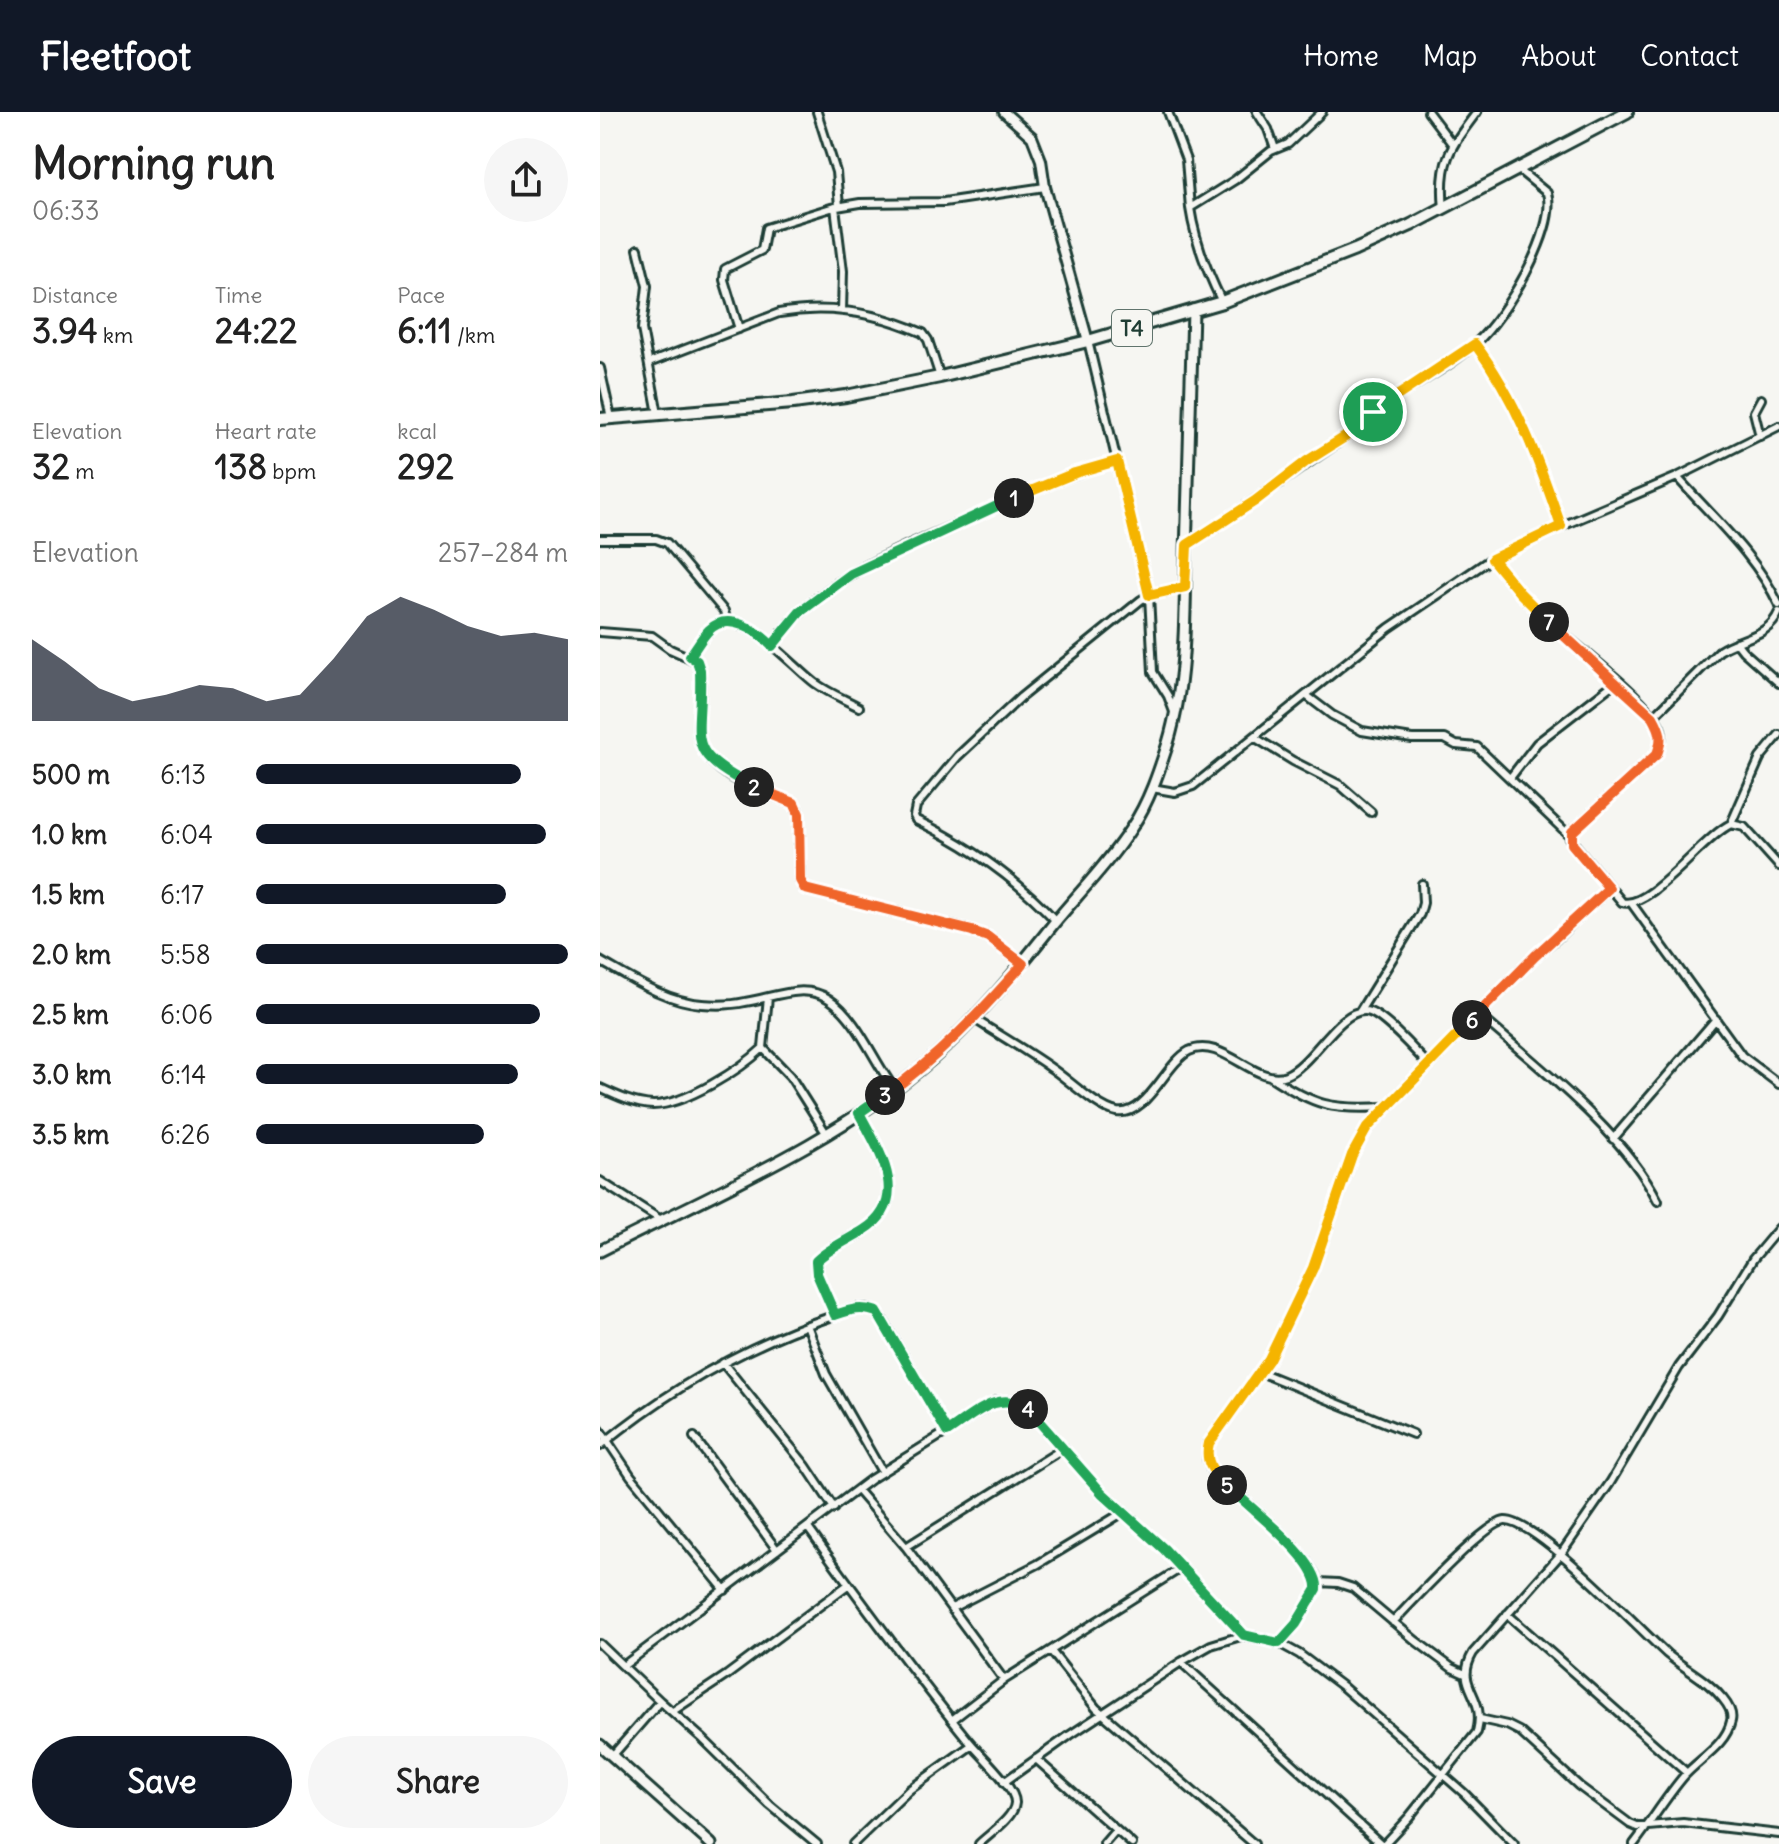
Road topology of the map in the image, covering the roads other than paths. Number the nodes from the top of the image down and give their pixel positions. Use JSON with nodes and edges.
{"nodes":[{"id":1,"x":817,"y":112,"type":"edge"},
{"id":2,"x":1006,"y":112,"type":"edge"},
{"id":3,"x":1168,"y":112,"type":"edge"},
{"id":4,"x":1257,"y":112,"type":"edge"},
{"id":5,"x":1322,"y":112,"type":"edge"},
{"id":6,"x":1428,"y":112,"type":"edge"},
{"id":7,"x":1477,"y":112,"type":"edge"},
{"id":8,"x":1627,"y":112,"type":"edge"},
{"id":9,"x":1453,"y":145,"type":"junction"},
{"id":10,"x":1275,"y":149,"type":"junction"},
{"id":11,"x":1519,"y":170,"type":"junction"},
{"id":12,"x":1045,"y":187,"type":"junction"},
{"id":13,"x":837,"y":207,"type":"junction"},
{"id":14,"x":1190,"y":208,"type":"junction"},
{"id":15,"x":1444,"y":209,"type":"junction"},
{"id":16,"x":638,"y":249,"type":"dead end"},
{"id":17,"x":1222,"y":302,"type":"junction"},
{"id":18,"x":1193,"y":310,"type":"junction"},
{"id":19,"x":842,"y":311,"type":"junction"},
{"id":20,"x":739,"y":329,"type":"junction"},
{"id":21,"x":1088,"y":341,"type":"junction"},
{"id":22,"x":1475,"y":344,"type":"junction"},
{"id":23,"x":649,"y":363,"type":"junction"},
{"id":24,"x":600,"y":368,"type":"edge"},
{"id":25,"x":940,"y":377,"type":"junction"},
{"id":26,"x":1761,"y":399,"type":"dead end"},
{"id":27,"x":658,"y":414,"type":"junction"},
{"id":28,"x":605,"y":418,"type":"edge"},
{"id":29,"x":1779,"y":426,"type":"edge"},
{"id":30,"x":1760,"y":436,"type":"junction"},
{"id":31,"x":1117,"y":461,"type":"junction"},
{"id":32,"x":1677,"y":477,"type":"junction"},
{"id":33,"x":1561,"y":526,"type":"junction"},
{"id":34,"x":600,"y":539,"type":"edge"},
{"id":35,"x":1187,"y":545,"type":"junction"},
{"id":36,"x":1492,"y":559,"type":"junction"},
{"id":37,"x":1185,"y":587,"type":"junction"},
{"id":38,"x":1149,"y":595,"type":"junction"},
{"id":39,"x":1779,"y":605,"type":"edge"},
{"id":40,"x":1779,"y":612,"type":"edge"},
{"id":41,"x":727,"y":622,"type":"junction"},
{"id":42,"x":600,"y":632,"type":"edge"},
{"id":43,"x":1736,"y":642,"type":"junction"},
{"id":44,"x":772,"y":646,"type":"junction"},
{"id":45,"x":690,"y":656,"type":"junction"},
{"id":46,"x":1617,"y":681,"type":"junction"},
{"id":47,"x":1779,"y":683,"type":"edge"},
{"id":48,"x":1307,"y":696,"type":"junction"},
{"id":49,"x":859,"y":707,"type":"dead end"},
{"id":50,"x":1174,"y":714,"type":"junction"},
{"id":51,"x":1653,"y":717,"type":"junction"},
{"id":52,"x":1779,"y":735,"type":"edge"},
{"id":53,"x":1254,"y":737,"type":"junction"},
{"id":54,"x":1510,"y":778,"type":"junction"},
{"id":55,"x":1152,"y":788,"type":"junction"},
{"id":56,"x":1371,"y":812,"type":"dead end"},
{"id":57,"x":1731,"y":824,"type":"junction"},
{"id":58,"x":1571,"y":837,"type":"junction"},
{"id":59,"x":1779,"y":866,"type":"edge"},
{"id":60,"x":1422,"y":884,"type":"dead end"},
{"id":61,"x":1609,"y":888,"type":"junction"},
{"id":62,"x":1632,"y":904,"type":"junction"},
{"id":63,"x":1056,"y":921,"type":"junction"},
{"id":64,"x":600,"y":961,"type":"edge"},
{"id":65,"x":1023,"y":964,"type":"junction"},
{"id":66,"x":768,"y":997,"type":"junction"},
{"id":67,"x":1360,"y":1011,"type":"junction"},
{"id":68,"x":1478,"y":1014,"type":"junction"},
{"id":69,"x":974,"y":1019,"type":"junction"},
{"id":70,"x":1716,"y":1019,"type":"junction"},
{"id":71,"x":763,"y":1048,"type":"junction"},
{"id":72,"x":1429,"y":1065,"type":"junction"},
{"id":73,"x":1268,"y":1075,"type":"junction"},
{"id":74,"x":1779,"y":1084,"type":"edge"},
{"id":75,"x":600,"y":1088,"type":"edge"},
{"id":76,"x":894,"y":1088,"type":"junction"},
{"id":77,"x":1386,"y":1107,"type":"junction"},
{"id":78,"x":859,"y":1113,"type":"junction"},
{"id":79,"x":826,"y":1133,"type":"junction"},
{"id":80,"x":1613,"y":1139,"type":"junction"},
{"id":81,"x":600,"y":1181,"type":"edge"},
{"id":82,"x":1658,"y":1201,"type":"dead end"},
{"id":83,"x":661,"y":1220,"type":"junction"},
{"id":84,"x":1779,"y":1228,"type":"edge"},
{"id":85,"x":1776,"y":1237,"type":"edge"},
{"id":86,"x":600,"y":1251,"type":"edge"},
{"id":87,"x":835,"y":1315,"type":"junction"},
{"id":88,"x":807,"y":1325,"type":"junction"},
{"id":89,"x":723,"y":1363,"type":"junction"},
{"id":90,"x":1260,"y":1372,"type":"junction"},
{"id":91,"x":600,"y":1430,"type":"edge"},
{"id":92,"x":947,"y":1432,"type":"junction"},
{"id":93,"x":1413,"y":1434,"type":"dead end"},
{"id":94,"x":694,"y":1437,"type":"dead end"},
{"id":95,"x":603,"y":1443,"type":"edge"},
{"id":96,"x":1064,"y":1448,"type":"junction"},
{"id":97,"x":882,"y":1472,"type":"junction"},
{"id":98,"x":857,"y":1490,"type":"junction"},
{"id":99,"x":834,"y":1508,"type":"junction"},
{"id":100,"x":1122,"y":1513,"type":"junction"},
{"id":101,"x":808,"y":1528,"type":"junction"},
{"id":102,"x":906,"y":1547,"type":"junction"},
{"id":103,"x":777,"y":1550,"type":"junction"},
{"id":104,"x":1561,"y":1554,"type":"junction"},
{"id":105,"x":1181,"y":1568,"type":"junction"},
{"id":106,"x":1318,"y":1582,"type":"junction"},
{"id":107,"x":849,"y":1584,"type":"junction"},
{"id":108,"x":725,"y":1590,"type":"junction"},
{"id":109,"x":952,"y":1608,"type":"junction"},
{"id":110,"x":1507,"y":1614,"type":"junction"},
{"id":111,"x":1393,"y":1622,"type":"junction"},
{"id":112,"x":1244,"y":1635,"type":"junction"},
{"id":113,"x":1279,"y":1643,"type":"junction"},
{"id":114,"x":600,"y":1644,"type":"edge"},
{"id":115,"x":1051,"y":1651,"type":"junction"},
{"id":116,"x":1181,"y":1662,"type":"junction"},
{"id":117,"x":623,"y":1666,"type":"junction"},
{"id":118,"x":1465,"y":1674,"type":"junction"},
{"id":119,"x":1004,"y":1680,"type":"junction"},
{"id":120,"x":660,"y":1701,"type":"junction"},
{"id":121,"x":673,"y":1711,"type":"junction"},
{"id":122,"x":1103,"y":1714,"type":"junction"},
{"id":123,"x":1480,"y":1719,"type":"junction"},
{"id":124,"x":952,"y":1720,"type":"junction"},
{"id":125,"x":600,"y":1745,"type":"edge"},
{"id":126,"x":972,"y":1745,"type":"junction"},
{"id":127,"x":612,"y":1756,"type":"junction"},
{"id":128,"x":1036,"y":1759,"type":"junction"},
{"id":129,"x":1687,"y":1773,"type":"junction"},
{"id":130,"x":1443,"y":1774,"type":"junction"},
{"id":131,"x":1004,"y":1782,"type":"junction"},
{"id":132,"x":1649,"y":1825,"type":"junction"},
{"id":133,"x":1116,"y":1830,"type":"junction"},
{"id":134,"x":1779,"y":1834,"type":"edge"},
{"id":135,"x":711,"y":1844,"type":"edge"},
{"id":136,"x":817,"y":1844,"type":"edge"},
{"id":137,"x":853,"y":1844,"type":"edge"},
{"id":138,"x":979,"y":1844,"type":"edge"},
{"id":139,"x":1104,"y":1844,"type":"edge"},
{"id":140,"x":1132,"y":1844,"type":"edge"},
{"id":141,"x":1254,"y":1844,"type":"edge"},
{"id":142,"x":1382,"y":1844,"type":"edge"},
{"id":143,"x":1514,"y":1844,"type":"edge"},
{"id":144,"x":1634,"y":1844,"type":"edge"}],
"edges":[{"from":1,"to":13,"type":"street"},
{"from":2,"to":12,"type":"street"},
{"from":3,"to":14,"type":"street"},
{"from":4,"to":10,"type":"street"},
{"from":5,"to":10,"type":"street"},
{"from":6,"to":9,"type":"street"},
{"from":7,"to":9,"type":"street"},
{"from":8,"to":11,"type":"highway","number":"T4"},
{"from":9,"to":15,"type":"street"},
{"from":10,"to":14,"type":"street"},
{"from":11,"to":15,"type":"highway","number":"T4"},
{"from":11,"to":22,"type":"street"},
{"from":12,"to":13,"type":"street"},
{"from":12,"to":21,"type":"street"},
{"from":13,"to":19,"type":"street"},
{"from":13,"to":20,"type":"street"},
{"from":14,"to":17,"type":"street"},
{"from":15,"to":17,"type":"highway","number":"T4"},
{"from":16,"to":23,"type":"street"},
{"from":17,"to":18,"type":"highway","number":"T4"},
{"from":18,"to":21,"type":"highway","number":"T4"},
{"from":18,"to":35,"type":"main road"},
{"from":19,"to":20,"type":"street"},
{"from":19,"to":25,"type":"street"},
{"from":20,"to":23,"type":"street"},
{"from":21,"to":25,"type":"highway","number":"T4"},
{"from":21,"to":31,"type":"street"},
{"from":22,"to":33,"type":"street"},
{"from":22,"to":35,"type":"street"},
{"from":23,"to":27,"type":"street"},
{"from":24,"to":28,"type":"street"},
{"from":25,"to":27,"type":"highway","number":"T4"},
{"from":26,"to":30,"type":"street"},
{"from":27,"to":28,"type":"highway","number":"T4"},
{"from":29,"to":30,"type":"street"},
{"from":30,"to":32,"type":"street"},
{"from":31,"to":38,"type":"street"},
{"from":31,"to":44,"type":"street"},
{"from":32,"to":33,"type":"street"},
{"from":32,"to":39,"type":"street"},
{"from":33,"to":36,"type":"street"},
{"from":34,"to":41,"type":"street"},
{"from":35,"to":37,"type":"main road"},
{"from":36,"to":46,"type":"street"},
{"from":36,"to":48,"type":"street"},
{"from":37,"to":38,"type":"street"},
{"from":37,"to":50,"type":"main road"},
{"from":38,"to":50,"type":"street"},
{"from":38,"to":63,"type":"street"},
{"from":40,"to":43,"type":"street"},
{"from":41,"to":44,"type":"street"},
{"from":41,"to":45,"type":"street"},
{"from":42,"to":45,"type":"street"},
{"from":43,"to":47,"type":"street"},
{"from":43,"to":51,"type":"street"},
{"from":44,"to":49,"type":"street"},
{"from":45,"to":65,"type":"street"},
{"from":46,"to":51,"type":"street"},
{"from":46,"to":54,"type":"street"},
{"from":48,"to":53,"type":"street"},
{"from":48,"to":54,"type":"street"},
{"from":50,"to":55,"type":"main road"},
{"from":51,"to":58,"type":"street"},
{"from":52,"to":57,"type":"street"},
{"from":53,"to":55,"type":"street"},
{"from":53,"to":56,"type":"street"},
{"from":54,"to":58,"type":"street"},
{"from":55,"to":63,"type":"main road"},
{"from":57,"to":59,"type":"street"},
{"from":57,"to":62,"type":"street"},
{"from":58,"to":61,"type":"street"},
{"from":60,"to":67,"type":"street"},
{"from":61,"to":62,"type":"street"},
{"from":61,"to":68,"type":"street"},
{"from":62,"to":70,"type":"street"},
{"from":63,"to":65,"type":"main road"},
{"from":64,"to":66,"type":"street"},
{"from":65,"to":69,"type":"main road"},
{"from":66,"to":71,"type":"street"},
{"from":66,"to":76,"type":"street"},
{"from":67,"to":72,"type":"street"},
{"from":67,"to":73,"type":"street"},
{"from":68,"to":72,"type":"street"},
{"from":68,"to":80,"type":"street"},
{"from":69,"to":73,"type":"street"},
{"from":69,"to":76,"type":"main road"},
{"from":70,"to":74,"type":"street"},
{"from":70,"to":80,"type":"street"},
{"from":71,"to":75,"type":"street"},
{"from":71,"to":79,"type":"street"},
{"from":72,"to":77,"type":"street"},
{"from":73,"to":77,"type":"street"},
{"from":76,"to":78,"type":"main road"},
{"from":77,"to":90,"type":"street"},
{"from":78,"to":79,"type":"main road"},
{"from":78,"to":87,"type":"street"},
{"from":79,"to":83,"type":"main road"},
{"from":80,"to":82,"type":"street"},
{"from":81,"to":83,"type":"street"},
{"from":83,"to":86,"type":"main road"},
{"from":84,"to":85,"type":"street"},
{"from":85,"to":104,"type":"street"},
{"from":87,"to":88,"type":"street"},
{"from":87,"to":92,"type":"street"},
{"from":88,"to":89,"type":"street"},
{"from":88,"to":97,"type":"street"},
{"from":89,"to":95,"type":"street"},
{"from":89,"to":99,"type":"street"},
{"from":90,"to":93,"type":"street"},
{"from":90,"to":106,"type":"street"},
{"from":91,"to":95,"type":"street"},
{"from":92,"to":96,"type":"street"},
{"from":92,"to":97,"type":"street"},
{"from":94,"to":103,"type":"street"},
{"from":95,"to":108,"type":"street"},
{"from":96,"to":100,"type":"street"},
{"from":96,"to":102,"type":"street"},
{"from":97,"to":98,"type":"street"},
{"from":98,"to":99,"type":"street"},
{"from":98,"to":102,"type":"street"},
{"from":99,"to":101,"type":"street"},
{"from":100,"to":105,"type":"street"},
{"from":100,"to":109,"type":"street"},
{"from":101,"to":103,"type":"street"},
{"from":101,"to":107,"type":"street"},
{"from":102,"to":109,"type":"street"},
{"from":103,"to":108,"type":"street"},
{"from":104,"to":110,"type":"street"},
{"from":104,"to":111,"type":"street"},
{"from":104,"to":129,"type":"street"},
{"from":105,"to":112,"type":"street"},
{"from":105,"to":115,"type":"street"},
{"from":106,"to":111,"type":"street"},
{"from":106,"to":113,"type":"street"},
{"from":107,"to":121,"type":"street"},
{"from":107,"to":124,"type":"street"},
{"from":108,"to":117,"type":"street"},
{"from":109,"to":119,"type":"street"},
{"from":110,"to":118,"type":"street"},
{"from":110,"to":129,"type":"street"},
{"from":111,"to":118,"type":"street"},
{"from":112,"to":113,"type":"street"},
{"from":112,"to":116,"type":"street"},
{"from":113,"to":130,"type":"street"},
{"from":114,"to":117,"type":"street"},
{"from":115,"to":119,"type":"street"},
{"from":115,"to":122,"type":"street"},
{"from":116,"to":122,"type":"street"},
{"from":116,"to":142,"type":"street"},
{"from":117,"to":120,"type":"street"},
{"from":118,"to":123,"type":"street"},
{"from":119,"to":124,"type":"street"},
{"from":120,"to":121,"type":"street"},
{"from":120,"to":127,"type":"street"},
{"from":121,"to":136,"type":"street"},
{"from":122,"to":128,"type":"street"},
{"from":122,"to":141,"type":"street"},
{"from":123,"to":130,"type":"street"},
{"from":123,"to":132,"type":"street"},
{"from":124,"to":126,"type":"street"},
{"from":125,"to":127,"type":"main road"},
{"from":126,"to":131,"type":"street"},
{"from":126,"to":137,"type":"street"},
{"from":127,"to":135,"type":"main road"},
{"from":128,"to":131,"type":"street"},
{"from":128,"to":133,"type":"street"},
{"from":129,"to":132,"type":"street"},
{"from":130,"to":142,"type":"street"},
{"from":130,"to":143,"type":"street"},
{"from":131,"to":138,"type":"street"},
{"from":132,"to":134,"type":"street"},
{"from":132,"to":144,"type":"street"},
{"from":133,"to":139,"type":"street"},
{"from":133,"to":140,"type":"street"}]}
